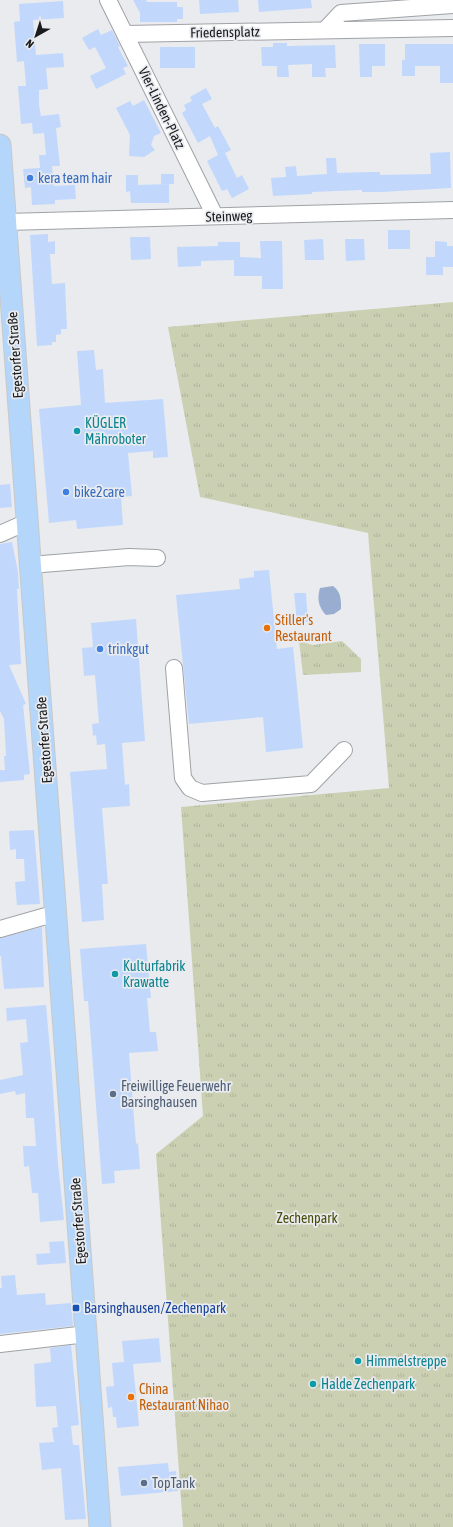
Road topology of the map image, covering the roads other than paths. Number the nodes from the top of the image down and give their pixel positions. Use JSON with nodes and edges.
{"nodes":[{"id":1,"x":108,"y":0,"type":"edge"},
{"id":2,"x":453,"y":4,"type":"edge"},
{"id":3,"x":453,"y":28,"type":"edge"},
{"id":4,"x":325,"y":30,"type":"junction"},
{"id":5,"x":125,"y":34,"type":"junction"},
{"id":6,"x":0,"y":145,"type":"edge"},
{"id":7,"x":453,"y":210,"type":"edge"},
{"id":8,"x":215,"y":216,"type":"junction"},
{"id":9,"x":4,"y":217,"type":"edge"},
{"id":10,"x":28,"y":522,"type":"junction"},
{"id":11,"x":0,"y":534,"type":"edge"},
{"id":12,"x":157,"y":558,"type":"dead end"},
{"id":13,"x":30,"y":565,"type":"junction"},
{"id":14,"x":174,"y":668,"type":"dead end"},
{"id":15,"x":344,"y":750,"type":"dead end"},
{"id":16,"x":56,"y":914,"type":"junction"},
{"id":17,"x":0,"y":929,"type":"edge"},
{"id":18,"x":86,"y":1334,"type":"junction"},
{"id":19,"x":0,"y":1344,"type":"edge"},
{"id":20,"x":100,"y":1527,"type":"edge"}],
"edges":[{"from":1,"to":5,"type":"street","name":"Vier-Linden-Platz"},
{"from":2,"to":4,"type":"street"},
{"from":3,"to":4,"type":"street","name":"Friedensplatz"},
{"from":4,"to":5,"type":"street","name":"Friedensplatz"},
{"from":5,"to":8,"type":"street","name":"Vier-Linden-Platz"},
{"from":6,"to":9,"type":"main road","name":"Egestorfer Straße"},
{"from":7,"to":8,"type":"street","name":"Steinweg"},
{"from":8,"to":9,"type":"street","name":"Steinweg"},
{"from":9,"to":10,"type":"main road","name":"Egestorfer Straße"},
{"from":10,"to":11,"type":"street"},
{"from":10,"to":13,"type":"main road","name":"Egestorfer Straße"},
{"from":12,"to":13,"type":"street"},
{"from":13,"to":16,"type":"main road","name":"Egestorfer Straße"},
{"from":14,"to":15,"type":"street"},
{"from":16,"to":17,"type":"street"},
{"from":16,"to":18,"type":"main road","name":"Egestorfer Straße"},
{"from":18,"to":19,"type":"street"},
{"from":18,"to":20,"type":"main road","name":"Egestorfer Straße"}]}
